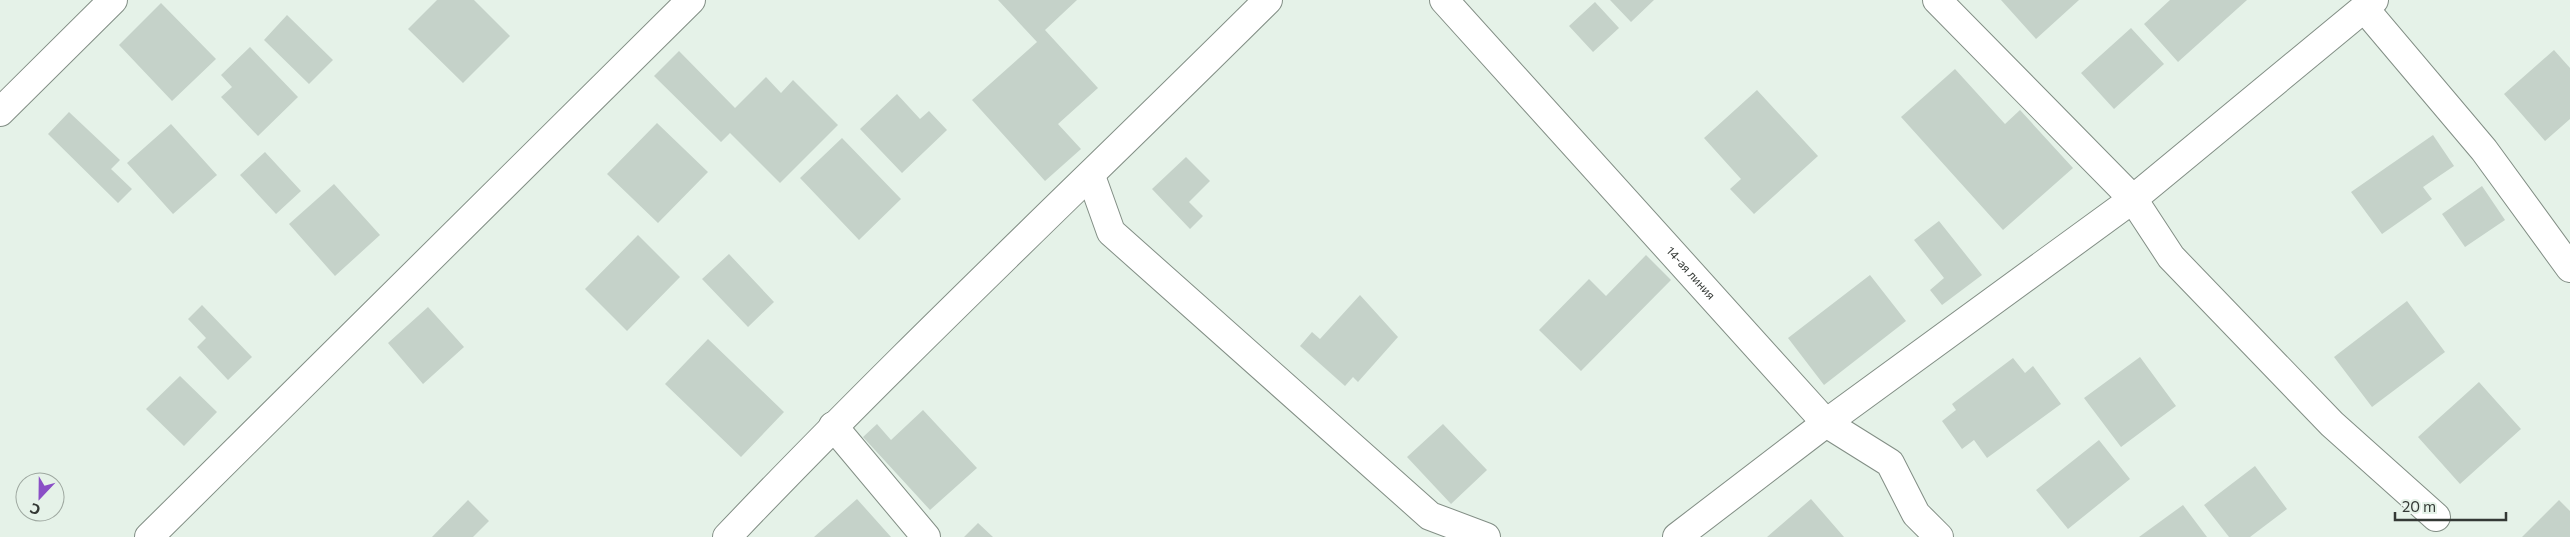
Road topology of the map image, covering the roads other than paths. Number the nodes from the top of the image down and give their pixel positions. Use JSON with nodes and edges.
{"nodes":[{"id":1,"x":112,"y":0,"type":"edge"},
{"id":2,"x":691,"y":0,"type":"edge"},
{"id":3,"x":1268,"y":0,"type":"edge"},
{"id":4,"x":1444,"y":0,"type":"edge"},
{"id":5,"x":1937,"y":0,"type":"edge"},
{"id":6,"x":2369,"y":4,"type":"edge"},
{"id":7,"x":0,"y":112,"type":"edge"},
{"id":8,"x":1091,"y":176,"type":"junction"},
{"id":9,"x":2133,"y":199,"type":"junction"},
{"id":10,"x":2570,"y":268,"type":"edge"},
{"id":11,"x":1826,"y":423,"type":"junction"},
{"id":12,"x":833,"y":426,"type":"junction"},
{"id":13,"x":2436,"y":518,"type":"dead end"},
{"id":14,"x":149,"y":537,"type":"edge"},
{"id":15,"x":727,"y":537,"type":"edge"},
{"id":16,"x":926,"y":537,"type":"edge"},
{"id":17,"x":1486,"y":537,"type":"edge"},
{"id":18,"x":1677,"y":537,"type":"edge"},
{"id":19,"x":1940,"y":537,"type":"edge"}],
"edges":[{"from":1,"to":7,"type":"street"},
{"from":2,"to":14,"type":"street"},
{"from":3,"to":8,"type":"street"},
{"from":4,"to":11,"type":"street","name":"14-ая линия"},
{"from":5,"to":9,"type":"street"},
{"from":6,"to":9,"type":"street"},
{"from":6,"to":10,"type":"street"},
{"from":8,"to":12,"type":"street"},
{"from":8,"to":17,"type":"street"},
{"from":9,"to":11,"type":"street"},
{"from":9,"to":13,"type":"street"},
{"from":11,"to":18,"type":"street"},
{"from":11,"to":19,"type":"street","name":"14-ая линия"},
{"from":12,"to":15,"type":"street"},
{"from":12,"to":16,"type":"street"}]}
